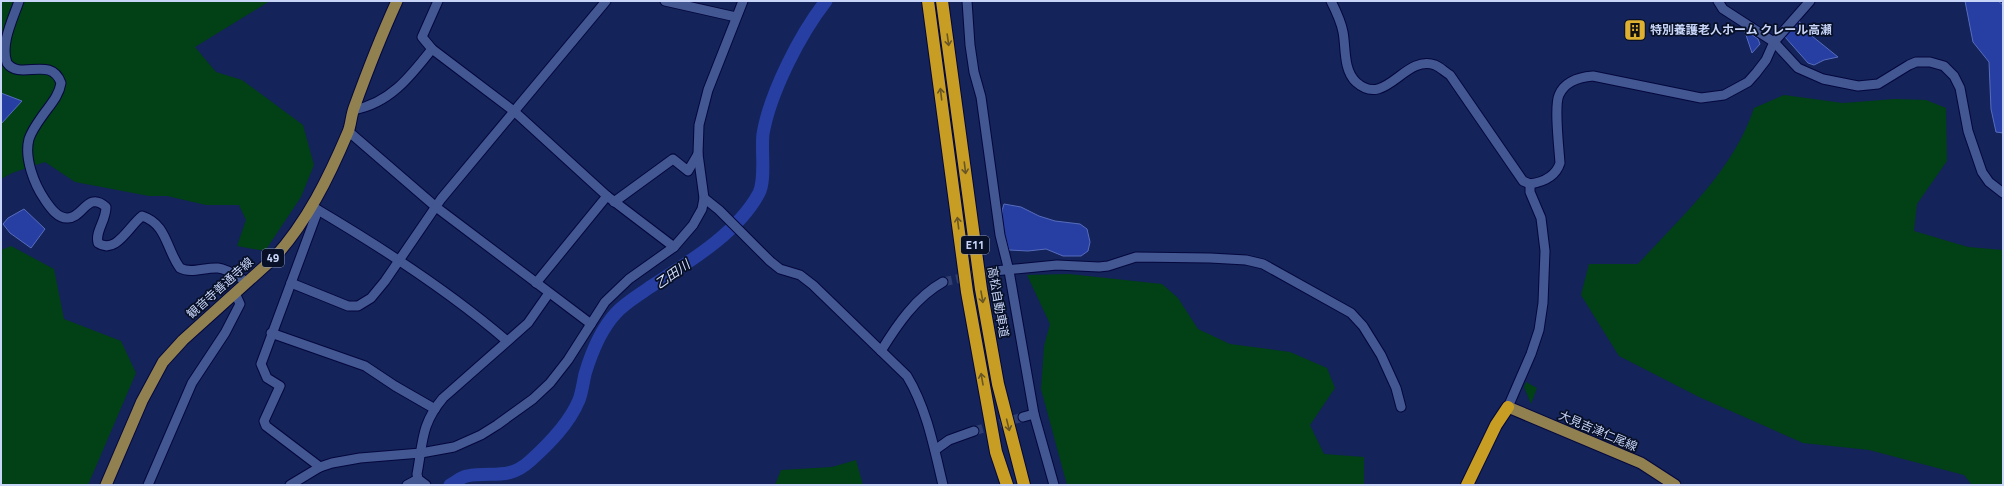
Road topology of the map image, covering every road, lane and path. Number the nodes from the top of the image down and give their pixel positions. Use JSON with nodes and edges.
{"nodes":[{"id":1,"x":19,"y":1,"type":"edge"},
{"id":2,"x":397,"y":1,"type":"edge"},
{"id":3,"x":438,"y":1,"type":"edge"},
{"id":4,"x":606,"y":1,"type":"edge"},
{"id":5,"x":743,"y":1,"type":"edge"},
{"id":6,"x":928,"y":1,"type":"edge"},
{"id":7,"x":942,"y":1,"type":"edge"},
{"id":8,"x":967,"y":1,"type":"edge"},
{"id":9,"x":1331,"y":1,"type":"edge"},
{"id":10,"x":1718,"y":1,"type":"edge"},
{"id":11,"x":1810,"y":1,"type":"edge"},
{"id":12,"x":671,"y":2,"type":"edge"},
{"id":13,"x":736,"y":17,"type":"junction"},
{"id":14,"x":1774,"y":42,"type":"junction"},
{"id":15,"x":432,"y":49,"type":"junction"},
{"id":16,"x":353,"y":110,"type":"junction"},
{"id":17,"x":515,"y":112,"type":"junction"},
{"id":18,"x":348,"y":131,"type":"junction"},
{"id":19,"x":698,"y":154,"type":"junction"},
{"id":20,"x":1530,"y":184,"type":"junction"},
{"id":21,"x":2003,"y":193,"type":"edge"},
{"id":22,"x":704,"y":198,"type":"junction"},
{"id":23,"x":611,"y":199,"type":"junction"},
{"id":24,"x":436,"y":207,"type":"junction"},
{"id":25,"x":315,"y":208,"type":"junction"},
{"id":26,"x":674,"y":247,"type":"junction"},
{"id":27,"x":399,"y":260,"type":"junction"},
{"id":28,"x":994,"y":271,"type":"tunnel mouth"},
{"id":29,"x":1009,"y":271,"type":"junction"},
{"id":30,"x":247,"y":282,"type":"junction"},
{"id":31,"x":943,"y":282,"type":"tunnel mouth"},
{"id":32,"x":291,"y":283,"type":"junction"},
{"id":33,"x":536,"y":283,"type":"junction"},
{"id":34,"x":235,"y":293,"type":"junction"},
{"id":35,"x":549,"y":294,"type":"junction"},
{"id":36,"x":591,"y":324,"type":"junction"},
{"id":37,"x":271,"y":333,"type":"junction"},
{"id":38,"x":507,"y":342,"type":"junction"},
{"id":39,"x":881,"y":351,"type":"junction"},
{"id":40,"x":1401,"y":407,"type":"dead end"},
{"id":41,"x":1508,"y":407,"type":"junction"},
{"id":42,"x":435,"y":409,"type":"junction"},
{"id":43,"x":1034,"y":414,"type":"junction"},
{"id":44,"x":1022,"y":417,"type":"tunnel mouth"},
{"id":45,"x":974,"y":431,"type":"tunnel mouth"},
{"id":46,"x":935,"y":450,"type":"junction"},
{"id":47,"x":421,"y":453,"type":"junction"},
{"id":48,"x":320,"y":467,"type":"junction"},
{"id":49,"x":418,"y":479,"type":"junction"},
{"id":50,"x":106,"y":485,"type":"edge"},
{"id":51,"x":148,"y":485,"type":"edge"},
{"id":52,"x":290,"y":485,"type":"edge"},
{"id":53,"x":407,"y":485,"type":"edge"},
{"id":54,"x":426,"y":485,"type":"edge"},
{"id":55,"x":943,"y":485,"type":"edge"},
{"id":56,"x":1007,"y":485,"type":"edge"},
{"id":57,"x":1024,"y":485,"type":"edge"},
{"id":58,"x":1054,"y":485,"type":"edge"},
{"id":59,"x":1467,"y":485,"type":"edge"},
{"id":60,"x":1474,"y":485,"type":"edge"},
{"id":61,"x":1675,"y":485,"type":"edge"}],
"edges":[{"from":1,"to":30,"type":"street"},
{"from":2,"to":16,"type":"main road","name":"観音寺善通寺線","number":"49"},
{"from":3,"to":15,"type":"street"},
{"from":4,"to":17,"type":"street"},
{"from":5,"to":13,"type":"street"},
{"from":56,"to":6,"type":"highway","number":"E11","one_way":true},
{"from":7,"to":57,"type":"highway","name":"高松自動車道","number":"E11","one_way":true},
{"from":8,"to":29,"type":"street"},
{"from":9,"to":20,"type":"street"},
{"from":10,"to":14,"type":"street"},
{"from":11,"to":14,"type":"street"},
{"from":12,"to":13,"type":"street"},
{"from":13,"to":19,"type":"street"},
{"from":14,"to":20,"type":"street"},
{"from":14,"to":21,"type":"street"},
{"from":15,"to":16,"type":"street"},
{"from":15,"to":17,"type":"street"},
{"from":16,"to":18,"type":"main road","name":"観音寺善通寺線","number":"49"},
{"from":17,"to":23,"type":"street"},
{"from":17,"to":24,"type":"street"},
{"from":18,"to":24,"type":"street"},
{"from":18,"to":25,"type":"main road","name":"観音寺善通寺線","number":"49"},
{"from":19,"to":22,"type":"street"},
{"from":19,"to":23,"type":"street"},
{"from":20,"to":41,"type":"street"},
{"from":22,"to":26,"type":"street"},
{"from":22,"to":39,"type":"street"},
{"from":23,"to":26,"type":"street"},
{"from":23,"to":33,"type":"street"},
{"from":24,"to":27,"type":"street"},
{"from":24,"to":33,"type":"street"},
{"from":25,"to":27,"type":"street"},
{"from":25,"to":30,"type":"main road","name":"観音寺善通寺線","number":"49"},
{"from":25,"to":32,"type":"street"},
{"from":26,"to":36,"type":"street"},
{"from":27,"to":32,"type":"street"},
{"from":27,"to":38,"type":"street"},
{"from":28,"to":29,"type":"street"},
{"from":29,"to":40,"type":"street"},
{"from":29,"to":43,"type":"street"},
{"from":30,"to":34,"type":"main road","name":"観音寺善通寺線","number":"49"},
{"from":31,"to":39,"type":"street"},
{"from":32,"to":37,"type":"street"},
{"from":33,"to":35,"type":"street"},
{"from":34,"to":50,"type":"main road","name":"観音寺善通寺線","number":"49"},
{"from":34,"to":51,"type":"street"},
{"from":35,"to":36,"type":"street"},
{"from":35,"to":38,"type":"street"},
{"from":36,"to":47,"type":"street"},
{"from":37,"to":42,"type":"street"},
{"from":37,"to":48,"type":"street"},
{"from":38,"to":42,"type":"street"},
{"from":39,"to":46,"type":"street"},
{"from":41,"to":59,"type":"highway"},
{"from":41,"to":60,"type":"highway"},
{"from":41,"to":61,"type":"main road","name":"大見吉津仁尾線"},
{"from":42,"to":47,"type":"street"},
{"from":43,"to":44,"type":"street"},
{"from":43,"to":58,"type":"street"},
{"from":45,"to":46,"type":"street"},
{"from":46,"to":55,"type":"street"},
{"from":47,"to":48,"type":"street"},
{"from":47,"to":49,"type":"street"},
{"from":48,"to":52,"type":"street"},
{"from":49,"to":53,"type":"street"},
{"from":49,"to":54,"type":"street"}]}
